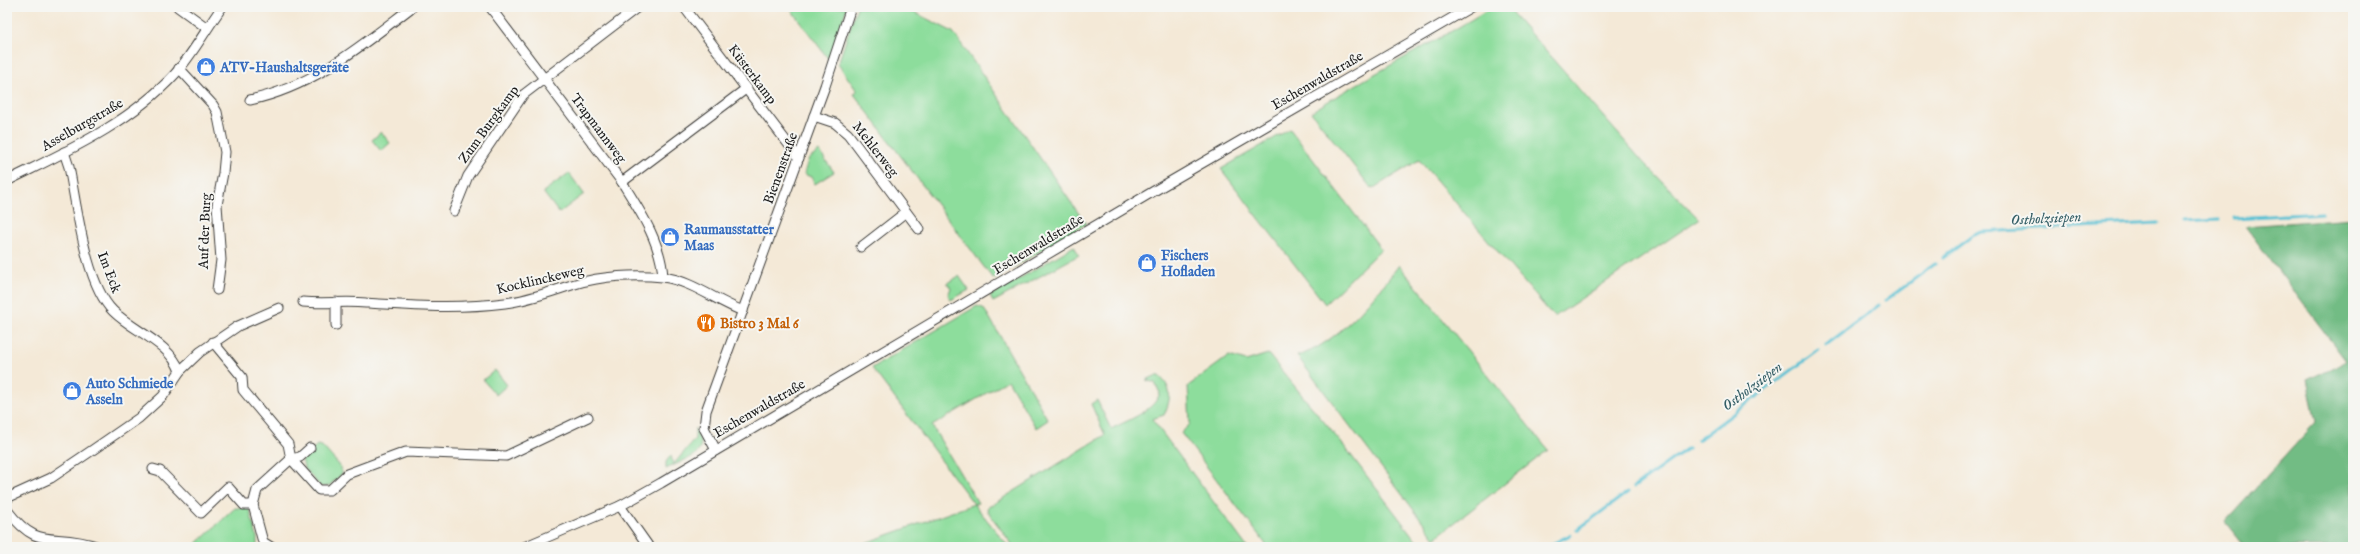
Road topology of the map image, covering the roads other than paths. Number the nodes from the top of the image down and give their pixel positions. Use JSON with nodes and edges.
{"nodes":[{"id":1,"x":178,"y":7,"type":"edge"},
{"id":2,"x":222,"y":7,"type":"edge"},
{"id":3,"x":412,"y":7,"type":"edge"},
{"id":4,"x":490,"y":7,"type":"edge"},
{"id":5,"x":638,"y":7,"type":"edge"},
{"id":6,"x":684,"y":7,"type":"edge"},
{"id":7,"x":851,"y":7,"type":"edge"},
{"id":8,"x":1471,"y":7,"type":"edge"},
{"id":9,"x":207,"y":28,"type":"junction"},
{"id":10,"x":179,"y":68,"type":"junction"},
{"id":11,"x":544,"y":78,"type":"junction"},
{"id":12,"x":747,"y":88,"type":"junction"},
{"id":13,"x":250,"y":100,"type":"dead end"},
{"id":14,"x":814,"y":116,"type":"junction"},
{"id":15,"x":64,"y":152,"type":"junction"},
{"id":16,"x":799,"y":158,"type":"junction"},
{"id":17,"x":7,"y":181,"type":"edge"},
{"id":18,"x":622,"y":182,"type":"junction"},
{"id":19,"x":454,"y":211,"type":"dead end"},
{"id":20,"x":906,"y":212,"type":"junction"},
{"id":21,"x":919,"y":229,"type":"dead end"},
{"id":22,"x":861,"y":247,"type":"dead end"},
{"id":23,"x":663,"y":277,"type":"junction"},
{"id":24,"x":217,"y":290,"type":"dead end"},
{"id":25,"x":303,"y":302,"type":"dead end"},
{"id":26,"x":336,"y":302,"type":"junction"},
{"id":27,"x":279,"y":308,"type":"dead end"},
{"id":28,"x":743,"y":311,"type":"junction"},
{"id":29,"x":336,"y":325,"type":"dead end"},
{"id":30,"x":213,"y":342,"type":"junction"},
{"id":31,"x":180,"y":371,"type":"junction"},
{"id":32,"x":588,"y":417,"type":"dead end"},
{"id":33,"x":310,"y":448,"type":"dead end"},
{"id":34,"x":716,"y":450,"type":"junction"},
{"id":35,"x":290,"y":459,"type":"junction"},
{"id":36,"x":153,"y":469,"type":"dead end"},
{"id":37,"x":7,"y":498,"type":"edge"},
{"id":38,"x":253,"y":505,"type":"junction"},
{"id":39,"x":620,"y":506,"type":"junction"},
{"id":40,"x":7,"y":510,"type":"edge"},
{"id":41,"x":99,"y":547,"type":"edge"},
{"id":42,"x":272,"y":547,"type":"edge"},
{"id":43,"x":524,"y":547,"type":"edge"},
{"id":44,"x":649,"y":547,"type":"edge"}],
"edges":[{"from":1,"to":9,"type":"street"},
{"from":2,"to":9,"type":"street","name":"Asselburgstraße"},
{"from":3,"to":13,"type":"street"},
{"from":4,"to":11,"type":"street","name":"Trapmannweg"},
{"from":5,"to":11,"type":"street","name":"Zum Burgkamp"},
{"from":6,"to":12,"type":"street","name":"Küsterkamp"},
{"from":7,"to":14,"type":"street","name":"Bienenstraße"},
{"from":8,"to":34,"type":"street","name":"Eschenwaldstraße"},
{"from":9,"to":10,"type":"street","name":"Asselburgstraße"},
{"from":10,"to":15,"type":"street","name":"Asselburgstraße"},
{"from":10,"to":24,"type":"street","name":"Auf der Burg"},
{"from":11,"to":18,"type":"street","name":"Trapmannweg"},
{"from":11,"to":19,"type":"street","name":"Zum Burgkamp"},
{"from":12,"to":16,"type":"street","name":"Küsterkamp"},
{"from":12,"to":18,"type":"street"},
{"from":14,"to":16,"type":"street","name":"Bienenstraße"},
{"from":14,"to":20,"type":"street","name":"Mehlerweg"},
{"from":15,"to":17,"type":"street","name":"Asselburgstraße"},
{"from":15,"to":31,"type":"street","name":"Im Eck"},
{"from":16,"to":28,"type":"street","name":"Bienenstraße"},
{"from":18,"to":23,"type":"street","name":"Trapmannweg"},
{"from":20,"to":21,"type":"street","name":"Mehlerweg"},
{"from":20,"to":22,"type":"street"},
{"from":23,"to":26,"type":"street","name":"Kocklinckeweg"},
{"from":23,"to":28,"type":"street","name":"Kocklinckeweg"},
{"from":25,"to":26,"type":"street","name":"Kocklinckeweg"},
{"from":26,"to":29,"type":"street"},
{"from":27,"to":30,"type":"street"},
{"from":28,"to":34,"type":"street","name":"Bienenstraße"},
{"from":30,"to":31,"type":"street"},
{"from":30,"to":35,"type":"street"},
{"from":31,"to":37,"type":"street"},
{"from":32,"to":35,"type":"street"},
{"from":33,"to":35,"type":"street"},
{"from":34,"to":39,"type":"street","name":"Eschenwaldstraße"},
{"from":35,"to":38,"type":"street"},
{"from":36,"to":38,"type":"street"},
{"from":38,"to":42,"type":"street"},
{"from":39,"to":43,"type":"street","name":"Eschenwaldstraße"},
{"from":39,"to":44,"type":"street"},
{"from":40,"to":41,"type":"street"}]}
